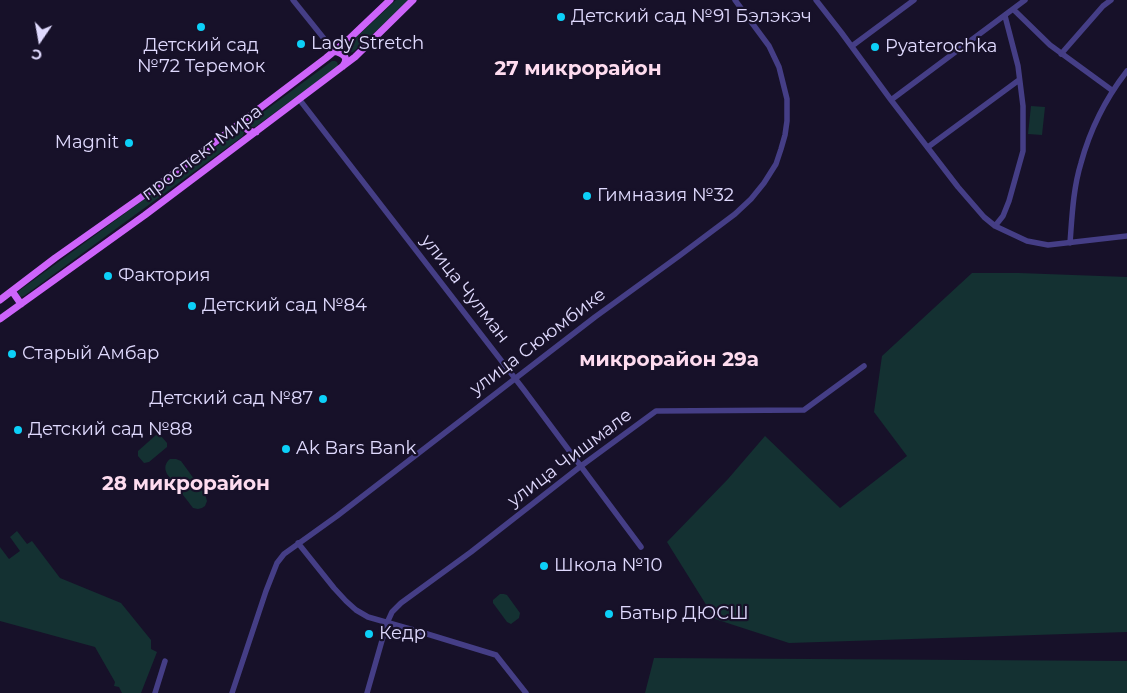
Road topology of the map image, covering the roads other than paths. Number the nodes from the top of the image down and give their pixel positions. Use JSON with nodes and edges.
{"nodes":[{"id":1,"x":293,"y":0,"type":"edge"},
{"id":2,"x":390,"y":0,"type":"edge"},
{"id":3,"x":413,"y":0,"type":"edge"},
{"id":4,"x":735,"y":0,"type":"edge"},
{"id":5,"x":816,"y":0,"type":"edge"},
{"id":6,"x":914,"y":0,"type":"edge"},
{"id":7,"x":1025,"y":0,"type":"edge"},
{"id":8,"x":1111,"y":0,"type":"edge"},
{"id":9,"x":1013,"y":9,"type":"junction"},
{"id":10,"x":1004,"y":16,"type":"junction"},
{"id":11,"x":852,"y":46,"type":"junction"},
{"id":12,"x":334,"y":51,"type":"junction"},
{"id":13,"x":1062,"y":54,"type":"junction"},
{"id":14,"x":343,"y":66,"type":"junction"},
{"id":15,"x":1127,"y":71,"type":"edge"},
{"id":16,"x":1019,"y":80,"type":"junction"},
{"id":17,"x":1113,"y":91,"type":"junction"},
{"id":18,"x":300,"y":99,"type":"junction"},
{"id":19,"x":892,"y":100,"type":"junction"},
{"id":20,"x":246,"y":118,"type":"junction"},
{"id":21,"x":256,"y":132,"type":"junction"},
{"id":22,"x":928,"y":147,"type":"junction"},
{"id":23,"x":995,"y":226,"type":"junction"},
{"id":24,"x":1127,"y":236,"type":"edge"},
{"id":25,"x":1070,"y":243,"type":"junction"},
{"id":26,"x":12,"y":291,"type":"junction"},
{"id":27,"x":0,"y":300,"type":"edge"},
{"id":28,"x":21,"y":304,"type":"junction"},
{"id":29,"x":0,"y":319,"type":"edge"},
{"id":30,"x":864,"y":366,"type":"dead end"},
{"id":31,"x":514,"y":378,"type":"junction"},
{"id":32,"x":581,"y":466,"type":"junction"},
{"id":33,"x":298,"y":543,"type":"junction"},
{"id":34,"x":641,"y":547,"type":"dead end"},
{"id":35,"x":387,"y":623,"type":"junction"},
{"id":36,"x":166,"y":661,"type":"dead end"},
{"id":37,"x":155,"y":693,"type":"edge"},
{"id":38,"x":232,"y":693,"type":"edge"},
{"id":39,"x":367,"y":693,"type":"edge"},
{"id":40,"x":526,"y":693,"type":"edge"}],
"edges":[{"from":1,"to":12,"type":"street"},
{"from":2,"to":12,"type":"main road","name":"проспект Мира"},
{"from":3,"to":14,"type":"main road","name":"проспект Мира"},
{"from":4,"to":31,"type":"street","name":"улица Сююмбике"},
{"from":5,"to":11,"type":"street"},
{"from":6,"to":11,"type":"street"},
{"from":7,"to":9,"type":"street"},
{"from":8,"to":13,"type":"street"},
{"from":9,"to":10,"type":"street"},
{"from":9,"to":13,"type":"street"},
{"from":10,"to":16,"type":"street"},
{"from":10,"to":19,"type":"street"},
{"from":11,"to":19,"type":"street"},
{"from":12,"to":14,"type":"main road"},
{"from":12,"to":20,"type":"main road","name":"проспект Мира"},
{"from":13,"to":17,"type":"street"},
{"from":14,"to":18,"type":"main road","name":"проспект Мира"},
{"from":15,"to":17,"type":"street"},
{"from":16,"to":22,"type":"street"},
{"from":16,"to":23,"type":"street"},
{"from":17,"to":25,"type":"street"},
{"from":18,"to":21,"type":"main road","name":"проспект Мира"},
{"from":18,"to":31,"type":"street","name":"улица Чулман"},
{"from":19,"to":22,"type":"street"},
{"from":20,"to":21,"type":"main road"},
{"from":20,"to":26,"type":"main road","name":"проспект Мира"},
{"from":21,"to":28,"type":"main road","name":"проспект Мира"},
{"from":22,"to":23,"type":"street"},
{"from":23,"to":25,"type":"street"},
{"from":24,"to":25,"type":"street"},
{"from":26,"to":27,"type":"main road","name":"проспект Мира"},
{"from":26,"to":28,"type":"main road"},
{"from":28,"to":29,"type":"main road","name":"проспект Мира"},
{"from":30,"to":32,"type":"street","name":"улица Чишмале"},
{"from":31,"to":32,"type":"street","name":"улица Чулман"},
{"from":31,"to":33,"type":"street","name":"улица Сююмбике"},
{"from":32,"to":34,"type":"street","name":"улица Чулман"},
{"from":32,"to":35,"type":"street","name":"улица Чишмале"},
{"from":33,"to":35,"type":"street"},
{"from":33,"to":38,"type":"street","name":"улица Сююмбике"},
{"from":35,"to":39,"type":"street","name":"улица Чишмале"},
{"from":35,"to":40,"type":"street"},
{"from":36,"to":37,"type":"street"}]}
